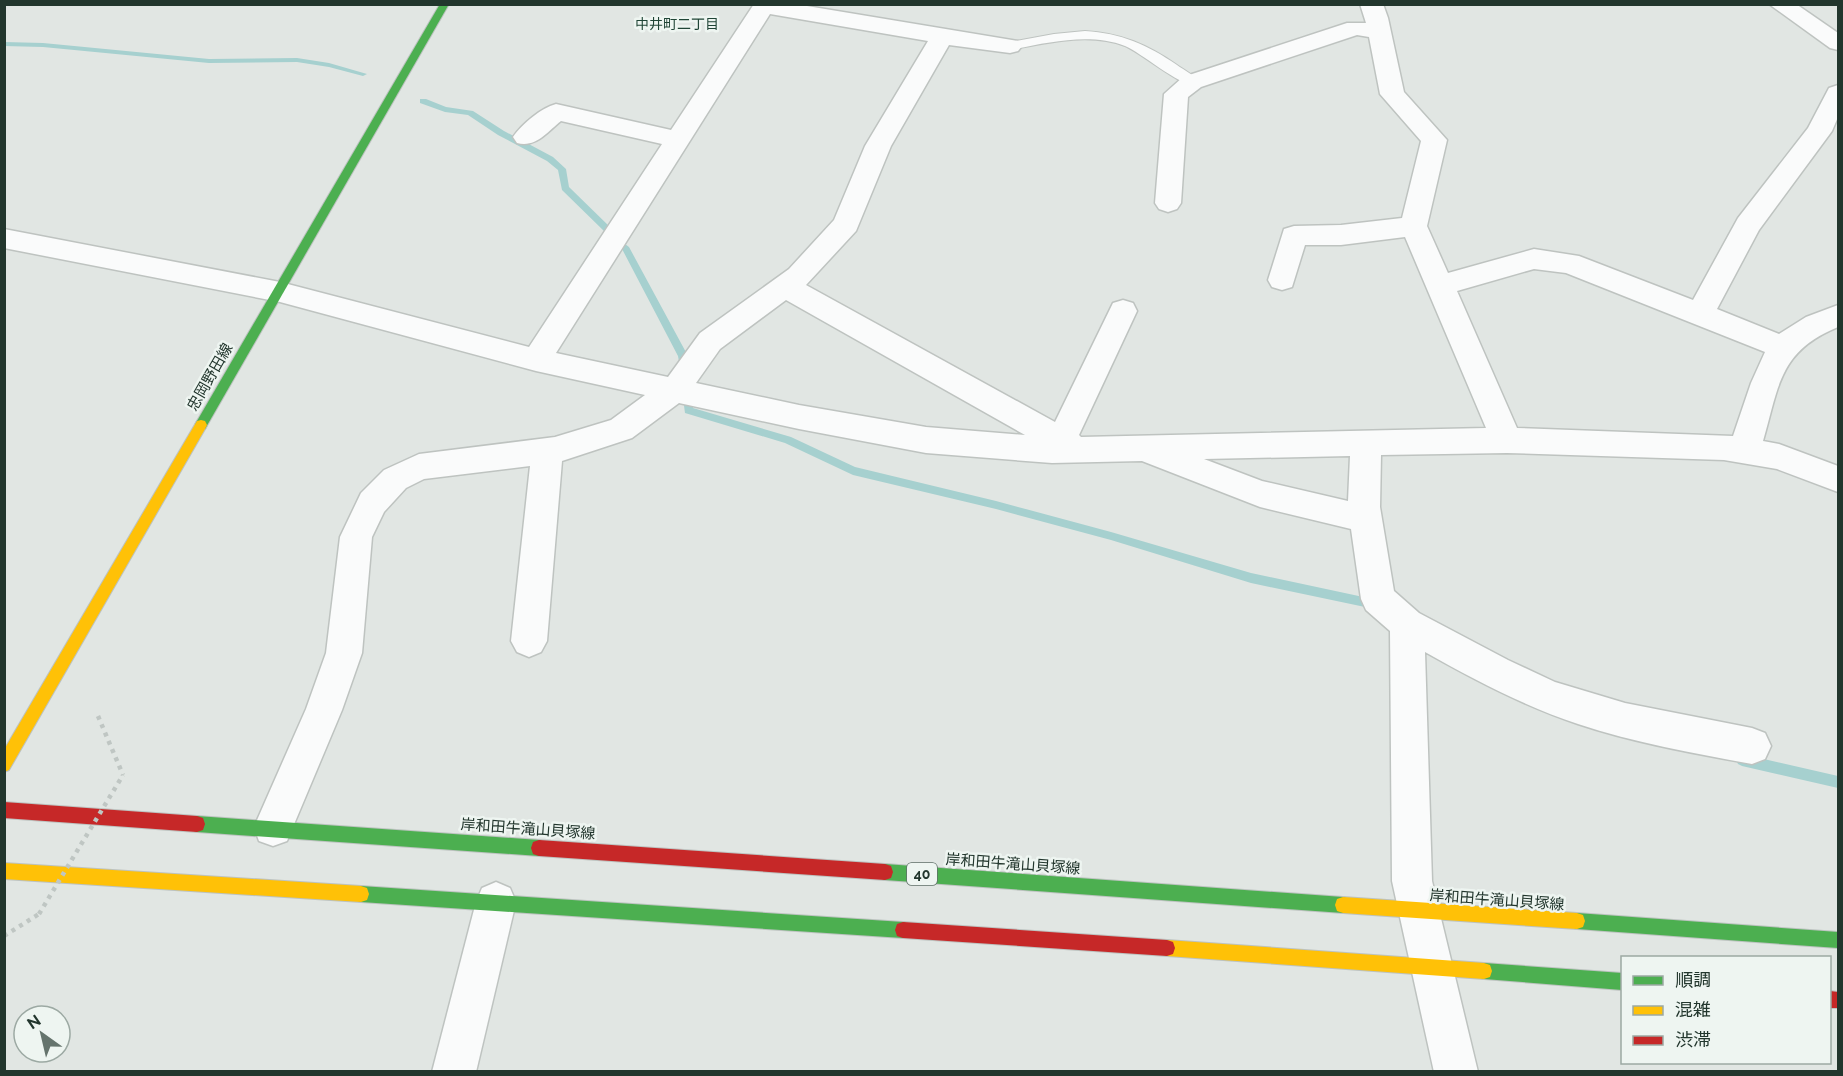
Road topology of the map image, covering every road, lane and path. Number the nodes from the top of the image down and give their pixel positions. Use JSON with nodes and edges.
{"nodes":[{"id":1,"x":445,"y":4,"type":"edge"},
{"id":2,"x":1371,"y":4,"type":"edge"},
{"id":3,"x":1780,"y":4,"type":"edge"},
{"id":4,"x":761,"y":5,"type":"edge"},
{"id":5,"x":1378,"y":31,"type":"junction"},
{"id":6,"x":942,"y":37,"type":"junction"},
{"id":7,"x":1839,"y":43,"type":"edge"},
{"id":8,"x":1010,"y":46,"type":"joint"},
{"id":9,"x":1192,"y":82,"type":"junction"},
{"id":10,"x":1839,"y":93,"type":"edge"},
{"id":11,"x":526,"y":137,"type":"dead end"},
{"id":12,"x":680,"y":140,"type":"junction"},
{"id":13,"x":1168,"y":203,"type":"dead end"},
{"id":14,"x":1414,"y":226,"type":"junction"},
{"id":15,"x":4,"y":238,"type":"edge"},
{"id":16,"x":1282,"y":280,"type":"dead end"},
{"id":17,"x":784,"y":286,"type":"junction"},
{"id":18,"x":1440,"y":286,"type":"junction"},
{"id":19,"x":280,"y":292,"type":"junction"},
{"id":20,"x":1123,"y":311,"type":"dead end"},
{"id":21,"x":1700,"y":314,"type":"junction"},
{"id":22,"x":1839,"y":316,"type":"edge"},
{"id":23,"x":1783,"y":347,"type":"junction"},
{"id":24,"x":536,"y":360,"type":"junction"},
{"id":25,"x":675,"y":390,"type":"junction"},
{"id":26,"x":1507,"y":440,"type":"junction"},
{"id":27,"x":1366,"y":443,"type":"junction"},
{"id":28,"x":1069,"y":445,"type":"junction"},
{"id":29,"x":1138,"y":448,"type":"junction"},
{"id":30,"x":547,"y":451,"type":"junction"},
{"id":31,"x":1744,"y":451,"type":"junction"},
{"id":32,"x":1839,"y":479,"type":"edge"},
{"id":33,"x":1365,"y":519,"type":"junction"},
{"id":34,"x":1407,"y":624,"type":"junction"},
{"id":35,"x":529,"y":641,"type":"dead end"},
{"id":36,"x":98,"y":716,"type":"dead end"},
{"id":37,"x":1752,"y":746,"type":"dead end"},
{"id":38,"x":4,"y":765,"type":"edge"},
{"id":39,"x":4,"y":810,"type":"edge"},
{"id":40,"x":273,"y":827,"type":"junction"},
{"id":41,"x":4,"y":871,"type":"edge"},
{"id":42,"x":496,"y":902,"type":"junction"},
{"id":43,"x":1421,"y":911,"type":"junction"},
{"id":44,"x":4,"y":936,"type":"edge"},
{"id":45,"x":1839,"y":940,"type":"edge"},
{"id":46,"x":1432,"y":967,"type":"junction"},
{"id":47,"x":1621,"y":982,"type":"edge"},
{"id":48,"x":454,"y":1071,"type":"edge"},
{"id":49,"x":1456,"y":1071,"type":"edge"}],
"edges":[{"from":1,"to":19,"type":"main road","name":"忠岡野田線"},
{"from":2,"to":5,"type":"street"},
{"from":3,"to":7,"type":"street"},
{"from":4,"to":6,"type":"street"},
{"from":4,"to":12,"type":"street"},
{"from":5,"to":9,"type":"street"},
{"from":5,"to":14,"type":"street"},
{"from":6,"to":8,"type":"street"},
{"from":6,"to":17,"type":"street"},
{"from":8,"to":9,"type":"lane"},
{"from":9,"to":13,"type":"street"},
{"from":10,"to":21,"type":"street"},
{"from":11,"to":12,"type":"street"},
{"from":12,"to":24,"type":"street"},
{"from":14,"to":16,"type":"street"},
{"from":14,"to":18,"type":"street"},
{"from":15,"to":19,"type":"street"},
{"from":17,"to":25,"type":"street"},
{"from":17,"to":28,"type":"street"},
{"from":18,"to":21,"type":"street"},
{"from":18,"to":26,"type":"street"},
{"from":19,"to":24,"type":"street"},
{"from":19,"to":38,"type":"main road","name":"忠岡野田線"},
{"from":20,"to":28,"type":"street"},
{"from":21,"to":23,"type":"street"},
{"from":22,"to":23,"type":"street"},
{"from":23,"to":31,"type":"street"},
{"from":24,"to":25,"type":"street"},
{"from":25,"to":28,"type":"street"},
{"from":25,"to":30,"type":"street"},
{"from":26,"to":27,"type":"street"},
{"from":26,"to":31,"type":"street"},
{"from":27,"to":29,"type":"street"},
{"from":27,"to":33,"type":"street"},
{"from":28,"to":29,"type":"street"},
{"from":29,"to":33,"type":"street"},
{"from":30,"to":35,"type":"street"},
{"from":30,"to":40,"type":"street"},
{"from":31,"to":32,"type":"street"},
{"from":33,"to":34,"type":"street"},
{"from":34,"to":37,"type":"street"},
{"from":34,"to":43,"type":"street"},
{"from":36,"to":44,"type":"path","bridge":true},
{"from":39,"to":40,"type":"main road","name":"岸和田牛滝山貝塚線","number":"40"},
{"from":40,"to":43,"type":"main road","name":"岸和田牛滝山貝塚線","number":"40"},
{"from":41,"to":42,"type":"main road"},
{"from":42,"to":46,"type":"main road"},
{"from":42,"to":48,"type":"street"},
{"from":43,"to":45,"type":"main road","name":"岸和田牛滝山貝塚線","number":"40"},
{"from":43,"to":46,"type":"street"},
{"from":46,"to":47,"type":"main road"},
{"from":46,"to":49,"type":"street"}]}
